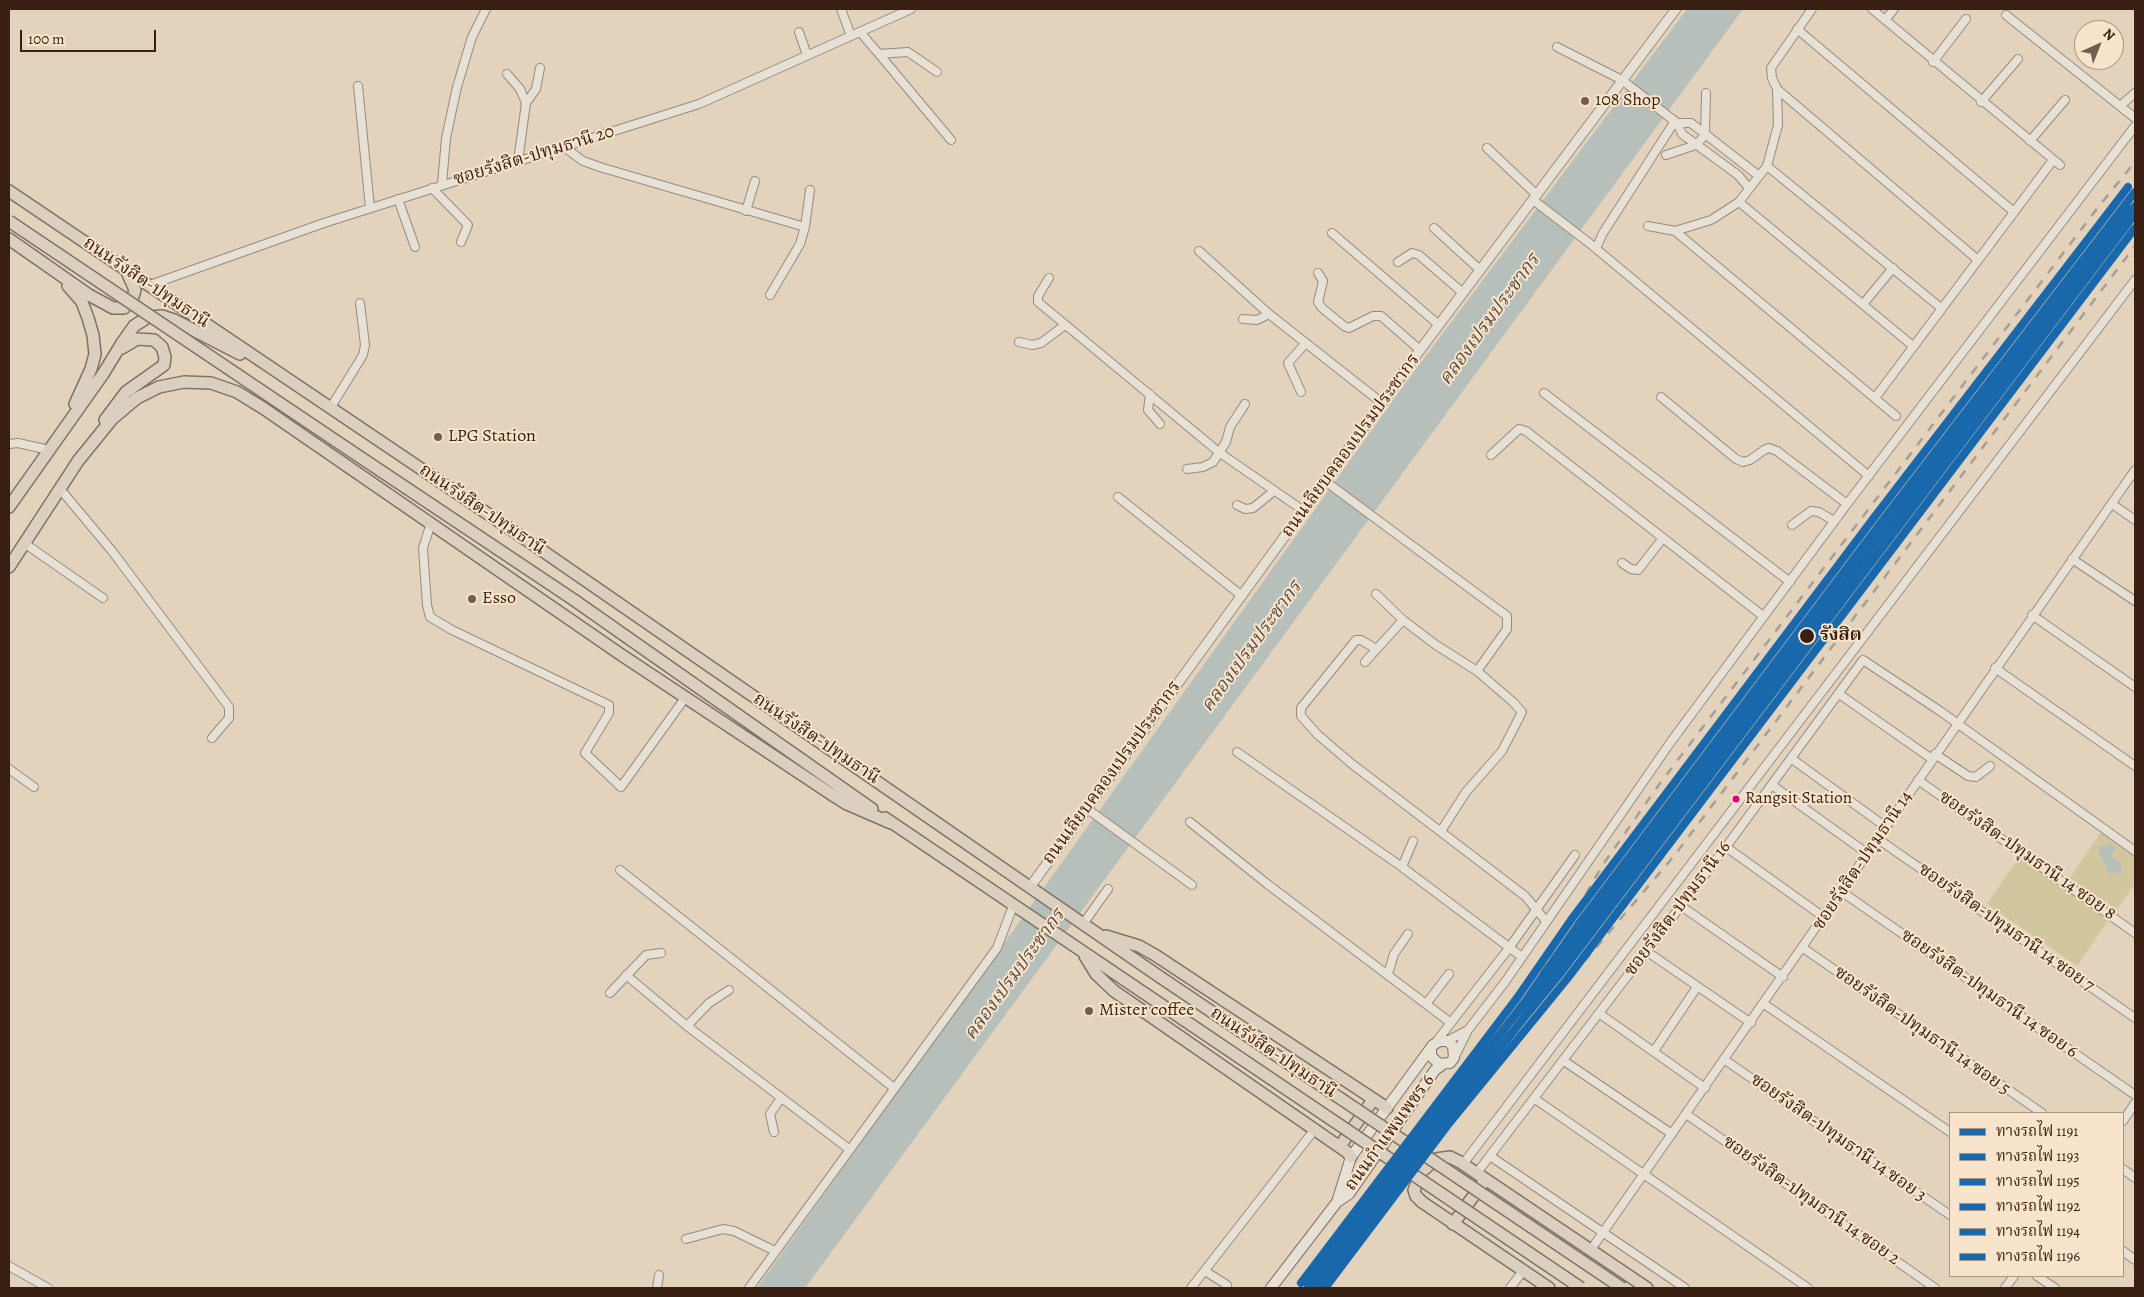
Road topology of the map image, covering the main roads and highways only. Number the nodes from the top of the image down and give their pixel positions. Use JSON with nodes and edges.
{"nodes":[{"id":1,"x":9,"y":191,"type":"edge"},
{"id":2,"x":9,"y":220,"type":"edge"},
{"id":3,"x":9,"y":239,"type":"edge"},
{"id":4,"x":50,"y":268,"type":"junction"},
{"id":5,"x":126,"y":270,"type":"junction"},
{"id":6,"x":103,"y":374,"type":"junction"},
{"id":7,"x":286,"y":377,"type":"junction"},
{"id":8,"x":67,"y":424,"type":"junction"},
{"id":9,"x":78,"y":461,"type":"junction"},
{"id":10,"x":9,"y":507,"type":"edge"},
{"id":11,"x":9,"y":567,"type":"edge"},
{"id":12,"x":891,"y":823,"type":"junction"},
{"id":13,"x":1095,"y":932,"type":"junction"},
{"id":14,"x":1084,"y":954,"type":"junction"},
{"id":15,"x":1434,"y":1045,"type":"junction"},
{"id":16,"x":1442,"y":1065,"type":"junction"},
{"id":17,"x":1373,"y":1100,"type":"junction"},
{"id":18,"x":1388,"y":1108,"type":"junction"},
{"id":19,"x":1340,"y":1146,"type":"junction"},
{"id":20,"x":1352,"y":1157,"type":"junction"},
{"id":21,"x":1481,"y":1177,"type":"junction"},
{"id":22,"x":1337,"y":1202,"type":"junction"},
{"id":23,"x":1454,"y":1224,"type":"junction"},
{"id":24,"x":1271,"y":1288,"type":"edge"},
{"id":25,"x":1549,"y":1288,"type":"edge"},
{"id":26,"x":1581,"y":1288,"type":"edge"},
{"id":27,"x":1622,"y":1288,"type":"edge"},
{"id":28,"x":1647,"y":1288,"type":"edge"}],
"edges":[{"from":1,"to":5,"type":"main road","name":"ถนนรังสิต-ปทุมธานี"},
{"from":2,"to":12,"type":"main road","name":"ถนนรังสิต-ปทุมธานี","bridge":true},
{"from":3,"to":4,"type":"main road"},
{"from":4,"to":5,"type":"main road"},
{"from":4,"to":8,"type":"main road"},
{"from":5,"to":7,"type":"main road","name":"ถนนรังสิต-ปทุมธานี"},
{"from":6,"to":7,"type":"main road"},
{"from":6,"to":8,"type":"main road"},
{"from":6,"to":9,"type":"main road"},
{"from":7,"to":13,"type":"main road","name":"ถนนรังสิต-ปทุมธานี"},
{"from":8,"to":10,"type":"main road"},
{"from":9,"to":11,"type":"main road"},
{"from":9,"to":12,"type":"main road"},
{"from":12,"to":14,"type":"main road","name":"ถนนรังสิต-ปทุมธานี"},
{"from":13,"to":17,"type":"main road"},
{"from":13,"to":27,"type":"main road","name":"ถนนรังสิต-ปทุมธานี","bridge":true},
{"from":14,"to":19,"type":"main road"},
{"from":14,"to":26,"type":"main road","name":"ถนนรังสิต-ปทุมธานี","bridge":true},
{"from":15,"to":16,"type":"main road"},
{"from":15,"to":16,"type":"main road"},
{"from":15,"to":18,"type":"main road","name":"ถนนกำแพงเพชร 6"},
{"from":16,"to":22,"type":"main road","name":"ถนนกำแพงเพชร 6"},
{"from":17,"to":18,"type":"main road"},
{"from":17,"to":19,"type":"main road"},
{"from":18,"to":20,"type":"main road","name":"ถนนกำแพงเพชร 6"},
{"from":19,"to":20,"type":"main road"},
{"from":20,"to":22,"type":"main road","name":"ถนนกำแพงเพชร 6"},
{"from":21,"to":23,"type":"main road"},
{"from":21,"to":23,"type":"main road"},
{"from":21,"to":28,"type":"main road"},
{"from":22,"to":24,"type":"main road","name":"ถนนกำแพงเพชร 6"},
{"from":23,"to":25,"type":"main road"}]}
